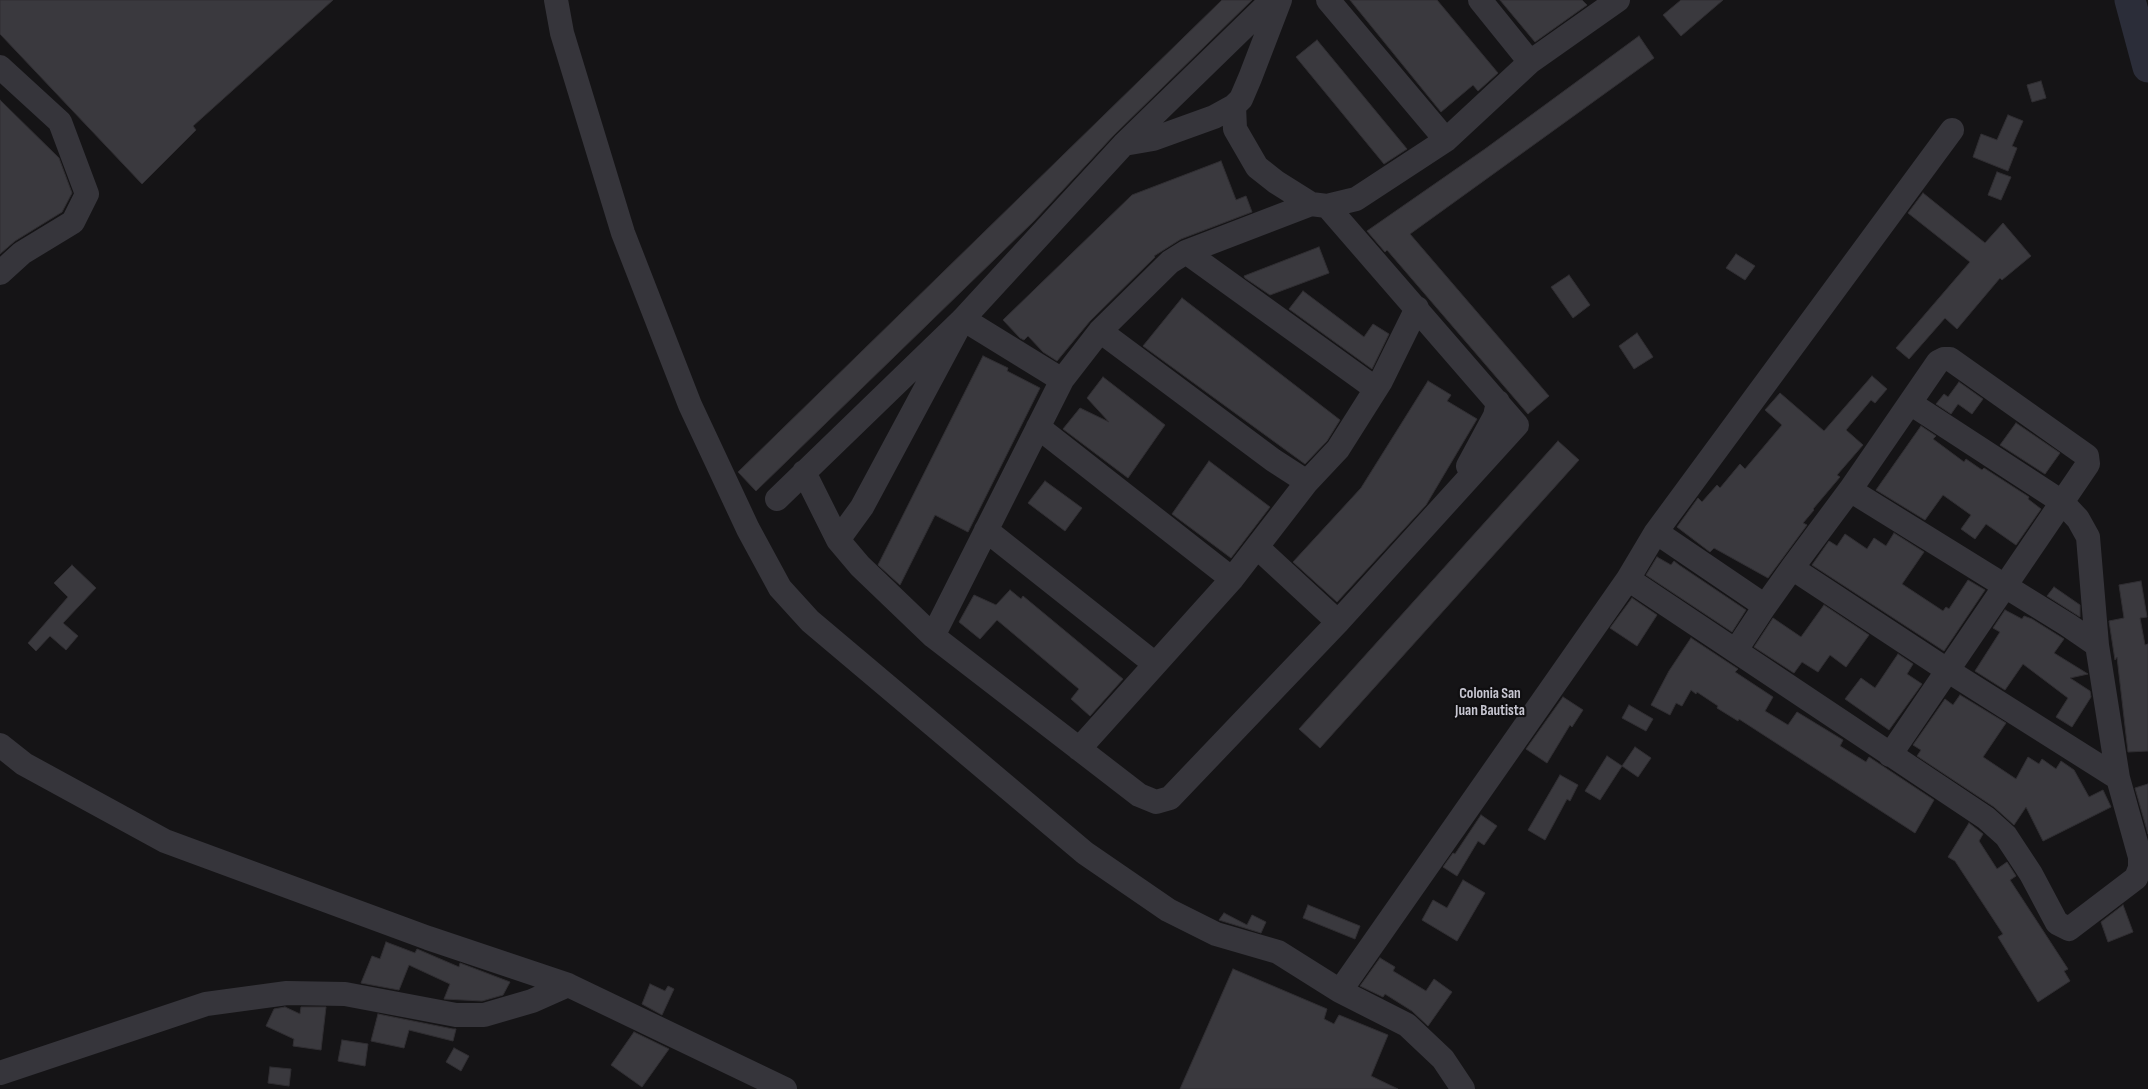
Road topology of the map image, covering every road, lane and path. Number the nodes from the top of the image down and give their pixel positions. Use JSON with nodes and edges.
{"nodes":[{"id":1,"x":556,"y":0,"type":"edge"},
{"id":2,"x":1272,"y":0,"type":"edge"},
{"id":3,"x":1280,"y":0,"type":"edge"},
{"id":4,"x":1328,"y":0,"type":"edge"},
{"id":5,"x":1480,"y":0,"type":"edge"},
{"id":6,"x":1618,"y":0,"type":"edge"},
{"id":7,"x":1530,"y":62,"type":"junction"},
{"id":8,"x":0,"y":67,"type":"edge"},
{"id":9,"x":1234,"y":106,"type":"junction"},
{"id":10,"x":1952,"y":130,"type":"dead end"},
{"id":11,"x":1446,"y":140,"type":"junction"},
{"id":12,"x":1124,"y":144,"type":"junction"},
{"id":13,"x":1319,"y":205,"type":"junction"},
{"id":14,"x":1186,"y":252,"type":"junction"},
{"id":15,"x":0,"y":273,"type":"edge"},
{"id":16,"x":1417,"y":308,"type":"junction"},
{"id":17,"x":963,"y":319,"type":"junction"},
{"id":18,"x":1100,"y":331,"type":"junction"},
{"id":19,"x":1062,"y":380,"type":"junction"},
{"id":20,"x":1376,"y":389,"type":"junction"},
{"id":21,"x":1910,"y":403,"type":"junction"},
{"id":22,"x":1038,"y":427,"type":"junction"},
{"id":23,"x":804,"y":472,"type":"junction"},
{"id":24,"x":1307,"y":482,"type":"junction"},
{"id":25,"x":1850,"y":490,"type":"junction"},
{"id":26,"x":777,"y":499,"type":"dead end"},
{"id":27,"x":2062,"y":502,"type":"junction"},
{"id":28,"x":986,"y":530,"type":"junction"},
{"id":29,"x":1656,"y":532,"type":"junction"},
{"id":30,"x":838,"y":540,"type":"junction"},
{"id":31,"x":1258,"y":548,"type":"junction"},
{"id":32,"x":1792,"y":568,"type":"junction"},
{"id":33,"x":1232,"y":579,"type":"junction"},
{"id":34,"x":1628,"y":579,"type":"junction"},
{"id":35,"x":2005,"y":586,"type":"junction"},
{"id":36,"x":1765,"y":606,"type":"junction"},
{"id":37,"x":1338,"y":622,"type":"junction"},
{"id":38,"x":933,"y":636,"type":"junction"},
{"id":39,"x":2097,"y":645,"type":"junction"},
{"id":40,"x":1736,"y":650,"type":"junction"},
{"id":41,"x":1155,"y":664,"type":"junction"},
{"id":42,"x":1947,"y":670,"type":"junction"},
{"id":43,"x":0,"y":745,"type":"edge"},
{"id":44,"x":1079,"y":749,"type":"junction"},
{"id":45,"x":1890,"y":755,"type":"junction"},
{"id":46,"x":2118,"y":778,"type":"junction"},
{"id":47,"x":568,"y":985,"type":"junction"},
{"id":48,"x":1340,"y":991,"type":"junction"},
{"id":49,"x":0,"y":1073,"type":"edge"},
{"id":50,"x":785,"y":1089,"type":"edge"},
{"id":51,"x":1463,"y":1089,"type":"edge"}],
"edges":[{"from":1,"to":48,"type":"street"},
{"from":2,"to":12,"type":"street"},
{"from":3,"to":9,"type":"street"},
{"from":4,"to":11,"type":"street"},
{"from":5,"to":7,"type":"street"},
{"from":6,"to":7,"type":"street"},
{"from":7,"to":11,"type":"street"},
{"from":8,"to":15,"type":"street"},
{"from":9,"to":12,"type":"street"},
{"from":9,"to":13,"type":"street"},
{"from":10,"to":29,"type":"street"},
{"from":11,"to":13,"type":"street"},
{"from":12,"to":17,"type":"street"},
{"from":13,"to":14,"type":"street"},
{"from":13,"to":16,"type":"street"},
{"from":14,"to":18,"type":"street"},
{"from":14,"to":20,"type":"street"},
{"from":16,"to":20,"type":"street"},
{"from":16,"to":37,"type":"street"},
{"from":17,"to":19,"type":"street"},
{"from":17,"to":23,"type":"street"},
{"from":17,"to":30,"type":"street"},
{"from":18,"to":19,"type":"street"},
{"from":18,"to":24,"type":"street"},
{"from":19,"to":22,"type":"street"},
{"from":20,"to":24,"type":"street"},
{"from":21,"to":25,"type":"street"},
{"from":21,"to":27,"type":"street"},
{"from":21,"to":27,"type":"street"},
{"from":22,"to":28,"type":"street"},
{"from":22,"to":33,"type":"street"},
{"from":23,"to":26,"type":"street"},
{"from":23,"to":30,"type":"street"},
{"from":24,"to":31,"type":"street"},
{"from":25,"to":32,"type":"street"},
{"from":25,"to":35,"type":"street"},
{"from":27,"to":35,"type":"street"},
{"from":27,"to":39,"type":"street"},
{"from":28,"to":38,"type":"street"},
{"from":28,"to":41,"type":"street"},
{"from":29,"to":34,"type":"street"},
{"from":29,"to":36,"type":"street"},
{"from":30,"to":38,"type":"street"},
{"from":31,"to":33,"type":"street"},
{"from":31,"to":37,"type":"street"},
{"from":32,"to":36,"type":"street"},
{"from":32,"to":42,"type":"street"},
{"from":33,"to":41,"type":"street"},
{"from":34,"to":40,"type":"street"},
{"from":34,"to":48,"type":"street"},
{"from":35,"to":39,"type":"street"},
{"from":35,"to":42,"type":"street"},
{"from":36,"to":40,"type":"street"},
{"from":37,"to":44,"type":"street"},
{"from":38,"to":44,"type":"street"},
{"from":39,"to":46,"type":"street"},
{"from":40,"to":45,"type":"street"},
{"from":41,"to":44,"type":"street"},
{"from":42,"to":45,"type":"street"},
{"from":42,"to":46,"type":"street"},
{"from":43,"to":47,"type":"street"},
{"from":45,"to":46,"type":"street"},
{"from":47,"to":49,"type":"street"},
{"from":47,"to":50,"type":"street"},
{"from":48,"to":51,"type":"street"}]}
